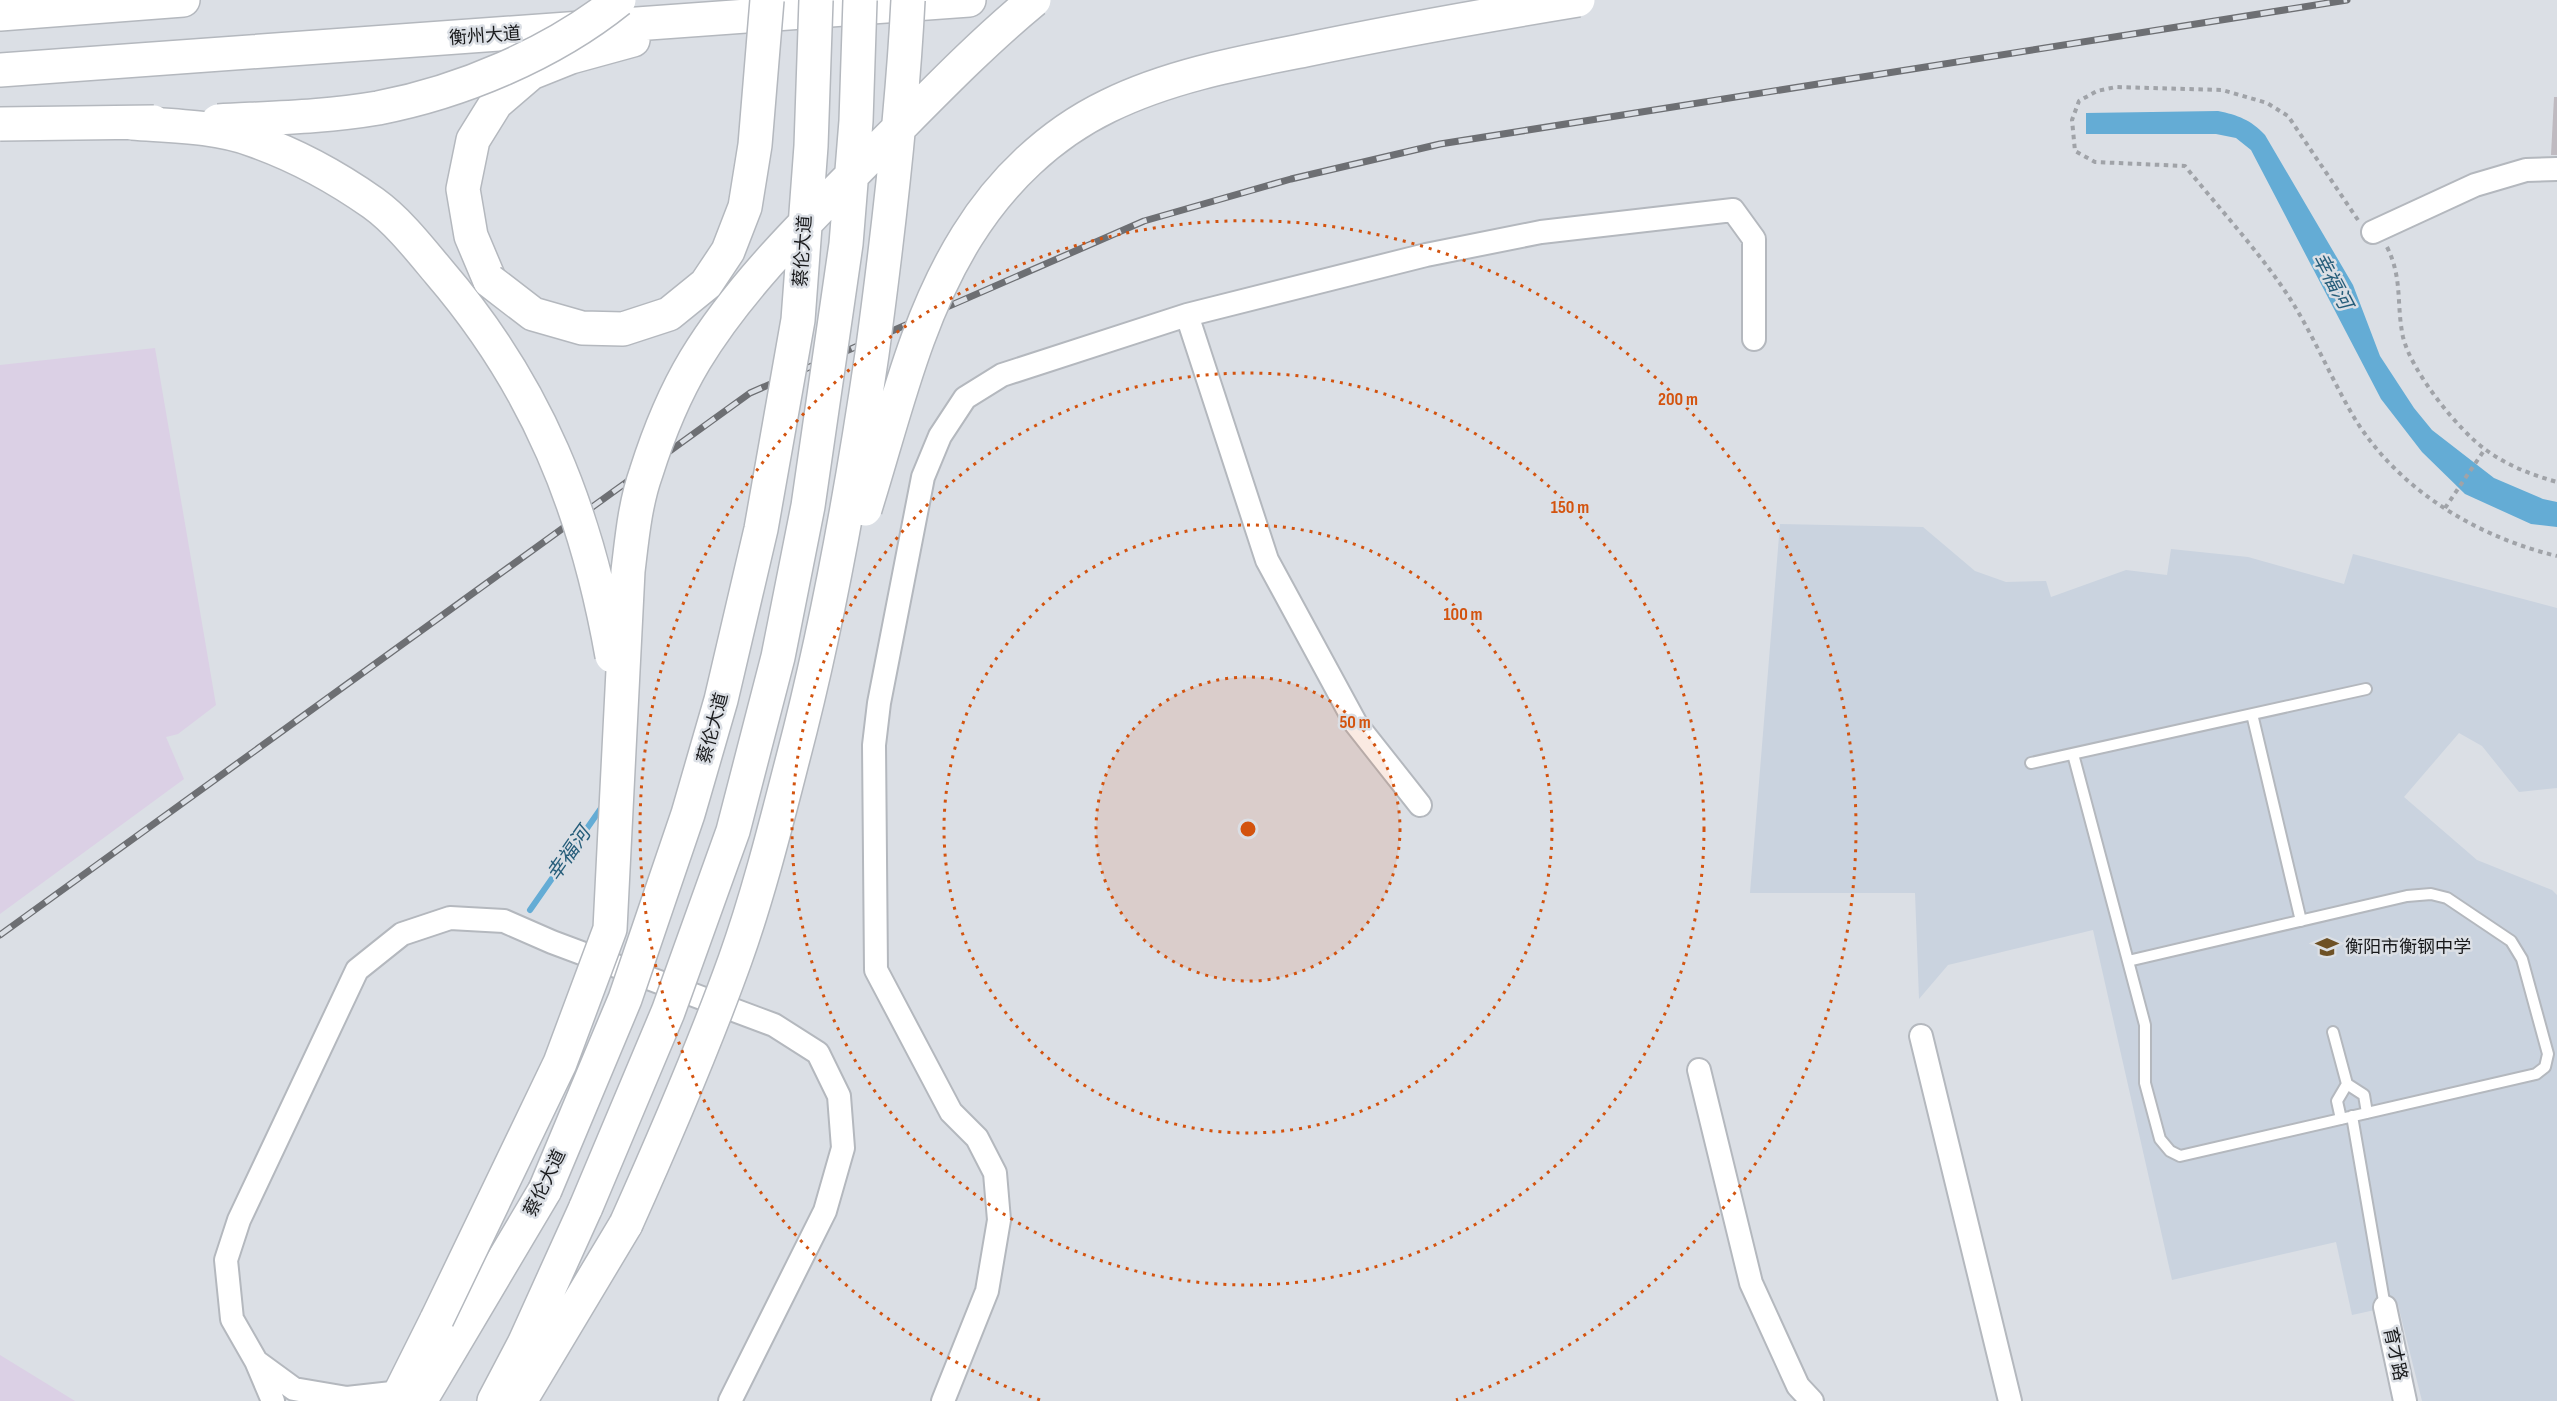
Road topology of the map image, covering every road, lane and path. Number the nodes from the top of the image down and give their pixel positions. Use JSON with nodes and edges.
{"nodes":[{"id":1,"x":103,"y":0,"type":"edge"},
{"id":2,"x":183,"y":0,"type":"edge"},
{"id":3,"x":619,"y":0,"type":"edge"},
{"id":4,"x":767,"y":0,"type":"edge"},
{"id":5,"x":908,"y":0,"type":"edge"},
{"id":6,"x":969,"y":0,"type":"edge"},
{"id":7,"x":1034,"y":0,"type":"edge"},
{"id":8,"x":1578,"y":0,"type":"edge"},
{"id":9,"x":174,"y":1,"type":"edge"},
{"id":10,"x":838,"y":3,"type":"edge"},
{"id":11,"x":0,"y":14,"type":"edge"},
{"id":12,"x":709,"y":20,"type":"junction"},
{"id":13,"x":0,"y":70,"type":"edge"},
{"id":14,"x":132,"y":123,"type":"junction"},
{"id":15,"x":0,"y":124,"type":"edge"},
{"id":16,"x":2557,"y":169,"type":"edge"},
{"id":17,"x":2373,"y":232,"type":"junction"},
{"id":18,"x":1187,"y":315,"type":"junction"},
{"id":19,"x":1754,"y":339,"type":"dead end"},
{"id":20,"x":2485,"y":449,"type":"junction"},
{"id":21,"x":2557,"y":482,"type":"edge"},
{"id":22,"x":2445,"y":508,"type":"junction"},
{"id":23,"x":2557,"y":556,"type":"edge"},
{"id":24,"x":816,"y":669,"type":"junction"},
{"id":25,"x":2366,"y":689,"type":"dead end"},
{"id":26,"x":2252,"y":714,"type":"junction"},
{"id":27,"x":621,"y":729,"type":"junction"},
{"id":28,"x":2073,"y":754,"type":"junction"},
{"id":29,"x":2031,"y":763,"type":"dead end"},
{"id":30,"x":1420,"y":805,"type":"dead end"},
{"id":31,"x":2301,"y":921,"type":"junction"},
{"id":32,"x":2128,"y":961,"type":"junction"},
{"id":33,"x":2333,"y":1032,"type":"dead end"},
{"id":34,"x":1921,"y":1036,"type":"dead end"},
{"id":35,"x":1699,"y":1070,"type":"dead end"},
{"id":36,"x":2347,"y":1084,"type":"junction"},
{"id":37,"x":2367,"y":1113,"type":"junction"},
{"id":38,"x":2347,"y":1118,"type":"junction"},
{"id":39,"x":2385,"y":1307,"type":"joint"},
{"id":40,"x":256,"y":1361,"type":"junction"},
{"id":41,"x":406,"y":1398,"type":"edge"},
{"id":42,"x":273,"y":1401,"type":"edge"},
{"id":43,"x":494,"y":1401,"type":"edge"},
{"id":44,"x":520,"y":1401,"type":"edge"},
{"id":45,"x":730,"y":1401,"type":"edge"},
{"id":46,"x":943,"y":1401,"type":"edge"},
{"id":47,"x":1812,"y":1401,"type":"edge"},
{"id":48,"x":2010,"y":1401,"type":"edge"},
{"id":49,"x":2405,"y":1401,"type":"edge"}],
"edges":[{"from":1,"to":9,"type":"highway"},
{"from":2,"to":9,"type":"highway"},
{"from":3,"to":14,"type":"highway","bridge":true},
{"from":4,"to":12,"type":"highway","bridge":true},
{"from":5,"to":24,"type":"highway","bridge":true},
{"from":6,"to":10,"type":"highway","name":"衡州大道"},
{"from":7,"to":27,"type":"highway","bridge":true},
{"from":8,"to":24,"type":"highway","bridge":true},
{"from":9,"to":11,"type":"highway"},
{"from":10,"to":12,"type":"highway","name":"衡州大道"},
{"from":10,"to":41,"type":"highway","name":"蔡伦大道","bridge":true},
{"from":10,"to":43,"type":"highway","bridge":true},
{"from":12,"to":13,"type":"highway","name":"衡州大道"},
{"from":14,"to":15,"type":"highway","bridge":true},
{"from":14,"to":27,"type":"highway","bridge":true},
{"from":16,"to":17,"type":"street"},
{"from":17,"to":20,"type":"path"},
{"from":17,"to":22,"type":"path"},
{"from":18,"to":19,"type":"street"},
{"from":18,"to":30,"type":"street"},
{"from":18,"to":46,"type":"street"},
{"from":20,"to":21,"type":"path"},
{"from":20,"to":22,"type":"path"},
{"from":22,"to":23,"type":"path"},
{"from":24,"to":44,"type":"highway","bridge":true},
{"from":25,"to":26,"type":"lane"},
{"from":26,"to":28,"type":"lane"},
{"from":26,"to":31,"type":"lane"},
{"from":27,"to":41,"type":"highway","bridge":true},
{"from":28,"to":29,"type":"lane"},
{"from":28,"to":32,"type":"lane"},
{"from":31,"to":32,"type":"lane"},
{"from":31,"to":37,"type":"lane"},
{"from":32,"to":38,"type":"lane"},
{"from":33,"to":36,"type":"lane"},
{"from":34,"to":48,"type":"street"},
{"from":35,"to":47,"type":"street"},
{"from":36,"to":37,"type":"lane"},
{"from":36,"to":38,"type":"lane"},
{"from":37,"to":38,"type":"lane"},
{"from":38,"to":39,"type":"lane"},
{"from":39,"to":49,"type":"street","name":"育才路"},
{"from":40,"to":41,"type":"street"},
{"from":40,"to":42,"type":"street"},
{"from":40,"to":45,"type":"street"}]}
